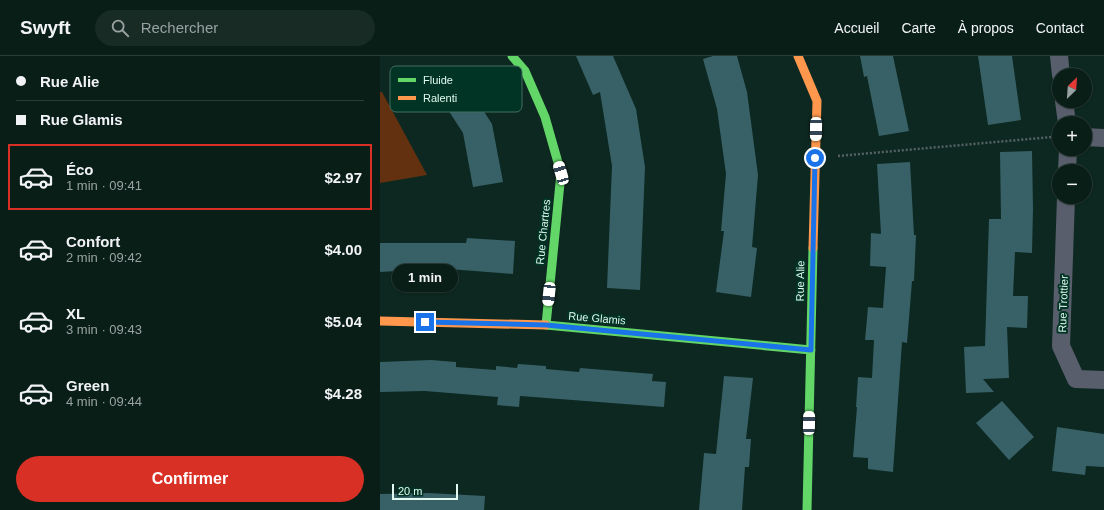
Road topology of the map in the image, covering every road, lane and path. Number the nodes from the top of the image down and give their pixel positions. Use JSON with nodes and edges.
{"nodes":[{"id":1,"x":512,"y":56,"type":"edge"},
{"id":2,"x":798,"y":56,"type":"edge"},
{"id":3,"x":1059,"y":56,"type":"edge"},
{"id":4,"x":521,"y":66,"type":"edge"},
{"id":5,"x":522,"y":68,"type":"edge"},
{"id":6,"x":1060,"y":68,"type":"edge"},
{"id":7,"x":1052,"y":137,"type":"edge"},
{"id":8,"x":1092,"y":137,"type":"edge"},
{"id":9,"x":1104,"y":138,"type":"edge"},
{"id":10,"x":815,"y":158,"type":"junction"},
{"id":11,"x":1066,"y":204,"type":"edge"},
{"id":12,"x":380,"y":321,"type":"edge"},
{"id":13,"x":546,"y":325,"type":"junction"},
{"id":14,"x":811,"y":350,"type":"junction"},
{"id":15,"x":1104,"y":380,"type":"edge"},
{"id":16,"x":807,"y":510,"type":"edge"}],
"edges":[{"from":1,"to":4,"type":"street","name":"Rue Chartres"},
{"from":2,"to":10,"type":"street","name":"Rue Alie"},
{"from":3,"to":6,"type":"street"},
{"from":5,"to":13,"type":"street","name":"Rue Chartres"},
{"from":7,"to":10,"type":"path"},
{"from":8,"to":9,"type":"street"},
{"from":10,"to":14,"type":"street","name":"Rue Alie"},
{"from":11,"to":15,"type":"street","name":"Rue Trottier"},
{"from":12,"to":13,"type":"street","name":"Rue Glamis"},
{"from":13,"to":14,"type":"street","name":"Rue Glamis"},
{"from":14,"to":16,"type":"street","name":"Rue Alie"}]}
